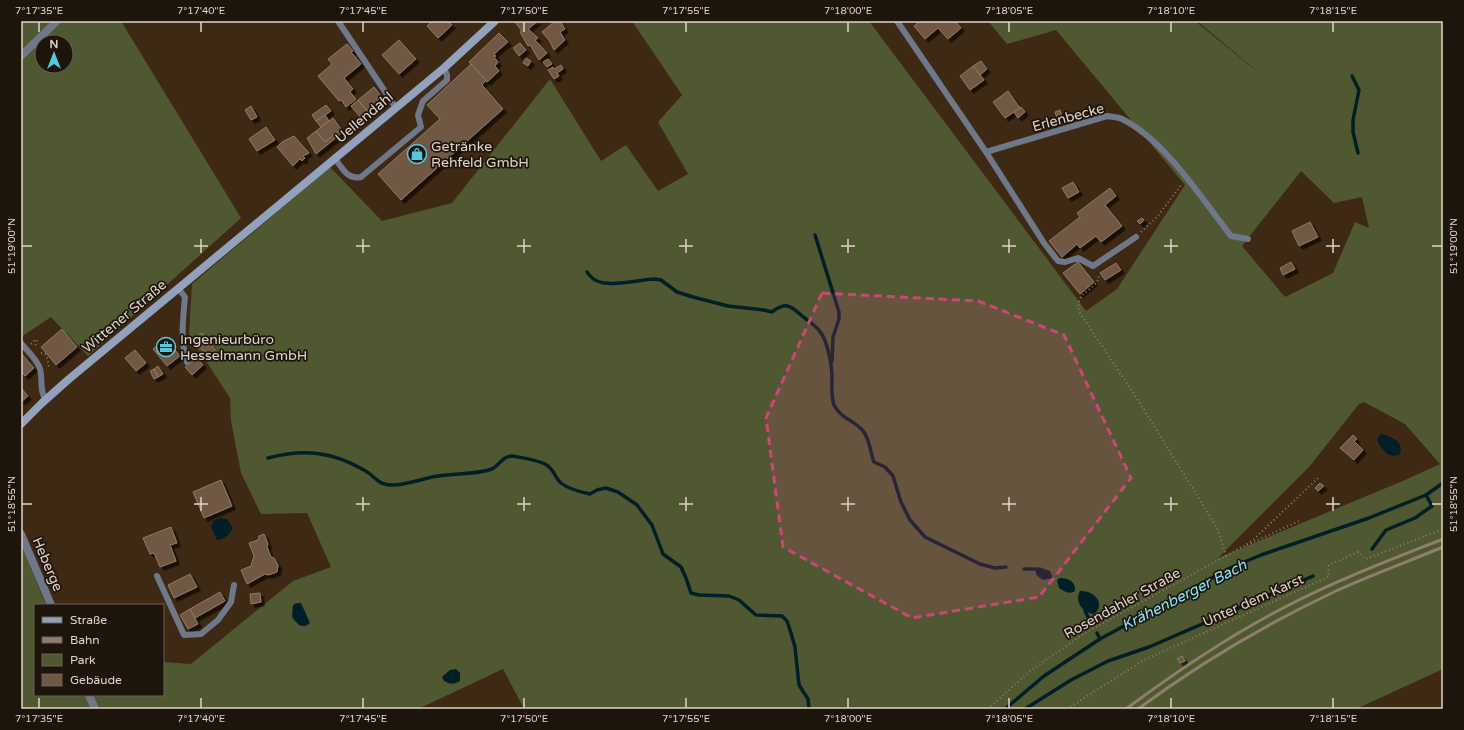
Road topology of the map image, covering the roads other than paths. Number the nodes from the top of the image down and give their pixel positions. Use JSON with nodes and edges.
{"nodes":[{"id":1,"x":57,"y":21,"type":"edge"},
{"id":2,"x":338,"y":21,"type":"edge"},
{"id":3,"x":495,"y":21,"type":"edge"},
{"id":4,"x":898,"y":21,"type":"edge"},
{"id":5,"x":21,"y":56,"type":"edge"},
{"id":6,"x":444,"y":68,"type":"junction"},
{"id":7,"x":396,"y":108,"type":"junction"},
{"id":8,"x":986,"y":152,"type":"junction"},
{"id":9,"x":335,"y":159,"type":"junction"},
{"id":10,"x":247,"y":231,"type":"joint"},
{"id":11,"x":1136,"y":237,"type":"road end"},
{"id":12,"x":1248,"y":239,"type":"dead end"},
{"id":13,"x":178,"y":288,"type":"junction"},
{"id":14,"x":21,"y":343,"type":"edge"},
{"id":15,"x":187,"y":362,"type":"dead end"},
{"id":16,"x":46,"y":400,"type":"junction"},
{"id":17,"x":21,"y":424,"type":"edge"},
{"id":18,"x":21,"y":534,"type":"edge"},
{"id":19,"x":157,"y":576,"type":"dead end"},
{"id":20,"x":234,"y":585,"type":"dead end"},
{"id":21,"x":51,"y":604,"type":"edge"},
{"id":22,"x":89,"y":696,"type":"edge"},
{"id":23,"x":95,"y":709,"type":"edge"}],
"edges":[{"from":1,"to":5,"type":"street"},
{"from":2,"to":7,"type":"lane"},
{"from":3,"to":6,"type":"main road","name":"Uellendahl"},
{"from":4,"to":8,"type":"lane"},
{"from":6,"to":7,"type":"main road","name":"Uellendahl"},
{"from":6,"to":9,"type":"lane"},
{"from":7,"to":9,"type":"main road","name":"Uellendahl"},
{"from":8,"to":11,"type":"lane"},
{"from":8,"to":12,"type":"lane","name":"Erlenbecke"},
{"from":9,"to":10,"type":"main road","name":"Uellendahl"},
{"from":10,"to":13,"type":"main road","name":"Wittener Straße"},
{"from":13,"to":15,"type":"lane"},
{"from":13,"to":16,"type":"main road","name":"Wittener Straße"},
{"from":14,"to":16,"type":"lane"},
{"from":16,"to":17,"type":"main road","name":"Wittener Straße"},
{"from":18,"to":21,"type":"street","name":"Heberge"},
{"from":19,"to":20,"type":"lane"},
{"from":22,"to":23,"type":"street"}]}
